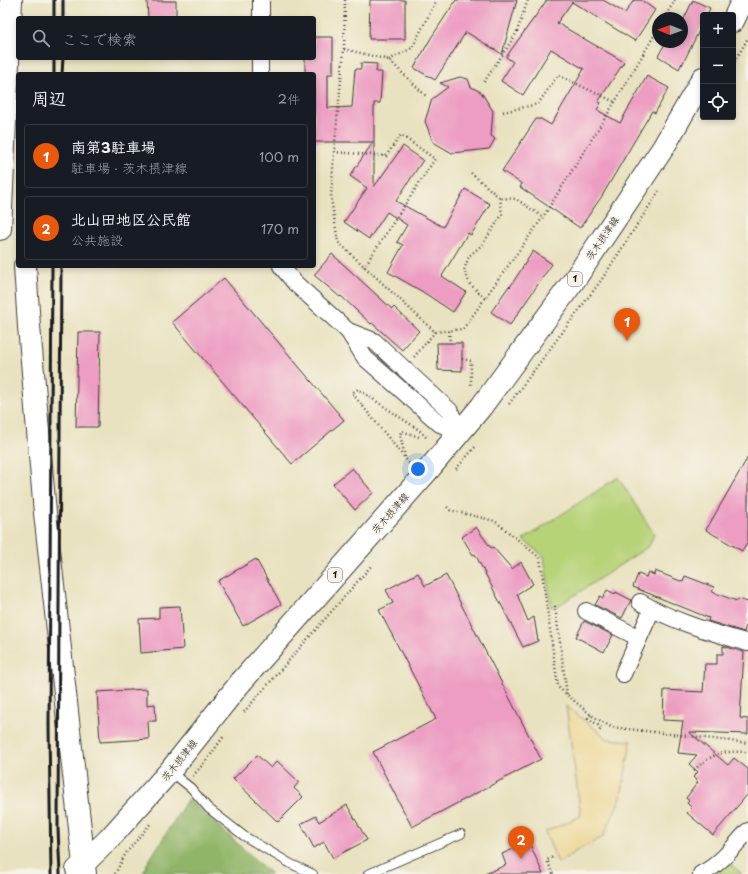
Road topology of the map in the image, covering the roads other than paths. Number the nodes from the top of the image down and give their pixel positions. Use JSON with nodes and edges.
{"nodes":[{"id":1,"x":11,"y":0,"type":"edge"},
{"id":2,"x":15,"y":0,"type":"edge"},
{"id":3,"x":261,"y":0,"type":"edge"},
{"id":4,"x":743,"y":0,"type":"edge"},
{"id":5,"x":736,"y":15,"type":"edge"},
{"id":6,"x":17,"y":16,"type":"edge"},
{"id":7,"x":261,"y":16,"type":"edge"},
{"id":8,"x":20,"y":60,"type":"edge"},
{"id":9,"x":260,"y":60,"type":"edge"},
{"id":10,"x":21,"y":72,"type":"edge"},
{"id":11,"x":260,"y":72,"type":"edge"},
{"id":12,"x":700,"y":83,"type":"edge"},
{"id":13,"x":0,"y":229,"type":"edge"},
{"id":14,"x":25,"y":268,"type":"edge"},
{"id":15,"x":282,"y":268,"type":"edge"},
{"id":16,"x":348,"y":332,"type":"junction"},
{"id":17,"x":459,"y":432,"type":"junction"},
{"id":18,"x":586,"y":611,"type":"dead end"},
{"id":19,"x":639,"y":638,"type":"junction"},
{"id":20,"x":748,"y":643,"type":"edge"},
{"id":21,"x":622,"y":674,"type":"dead end"},
{"id":22,"x":170,"y":772,"type":"junction"},
{"id":23,"x":748,"y":831,"type":"edge"},
{"id":24,"x":461,"y":834,"type":"dead end"},
{"id":25,"x":80,"y":871,"type":"edge"},
{"id":26,"x":313,"y":874,"type":"edge"},
{"id":27,"x":368,"y":874,"type":"edge"},
{"id":28,"x":701,"y":874,"type":"edge"}],
"edges":[{"from":1,"to":13,"type":"main road"},
{"from":2,"to":6,"type":"main road"},
{"from":3,"to":7,"type":"street"},
{"from":4,"to":5,"type":"main road"},
{"from":8,"to":10,"type":"main road"},
{"from":9,"to":11,"type":"street"},
{"from":12,"to":17,"type":"main road","name":"茨木摂津線","number":"1"},
{"from":14,"to":25,"type":"main road"},
{"from":15,"to":16,"type":"street"},
{"from":16,"to":17,"type":"street"},
{"from":16,"to":17,"type":"street"},
{"from":17,"to":22,"type":"main road","name":"茨木摂津線","number":"1","bridge":true},
{"from":18,"to":19,"type":"street"},
{"from":19,"to":20,"type":"street"},
{"from":19,"to":21,"type":"street"},
{"from":22,"to":25,"type":"main road","name":"茨木摂津線","number":"1"},
{"from":22,"to":26,"type":"lane"},
{"from":23,"to":28,"type":"street"},
{"from":24,"to":27,"type":"lane"}]}
